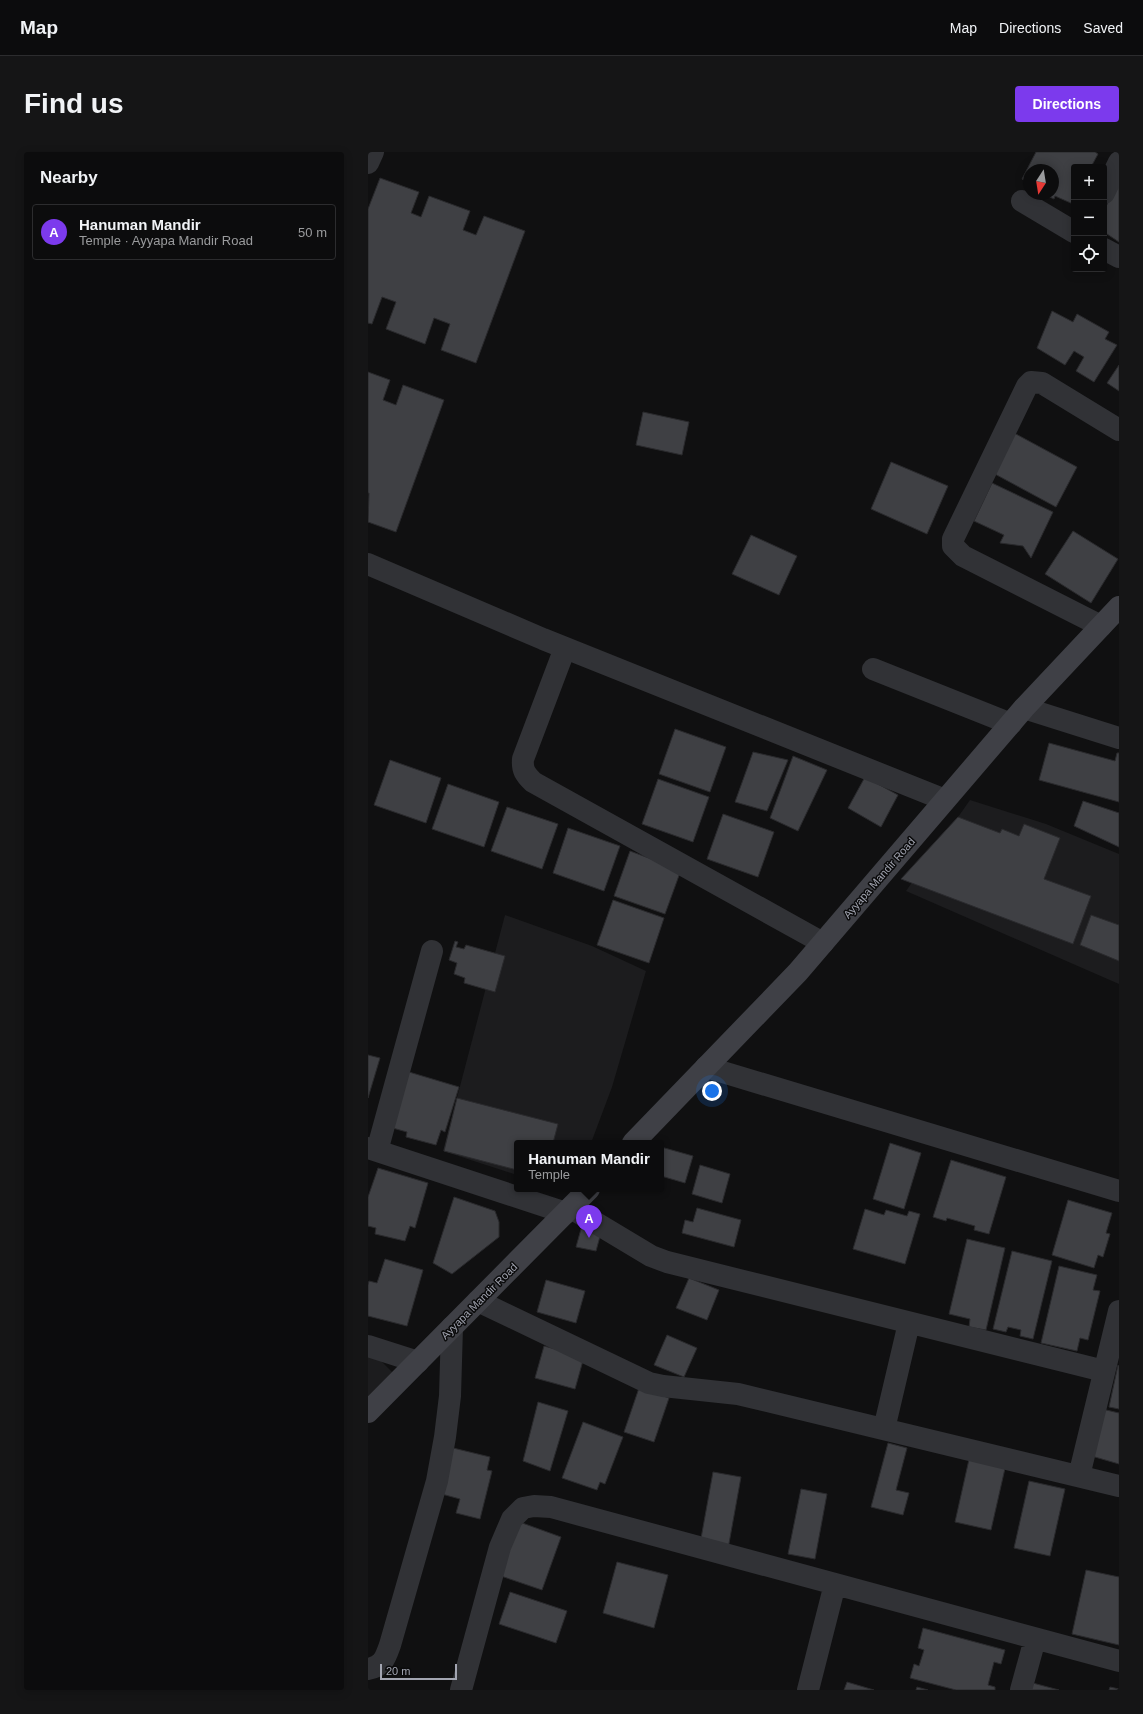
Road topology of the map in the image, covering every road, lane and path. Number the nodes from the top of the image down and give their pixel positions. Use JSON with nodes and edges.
{"nodes":[{"id":1,"x":373,"y":152,"type":"edge"},
{"id":2,"x":1119,"y":162,"type":"edge"},
{"id":3,"x":368,"y":163,"type":"edge"},
{"id":4,"x":1107,"y":187,"type":"edge"},
{"id":5,"x":1022,"y":202,"type":"dead end"},
{"id":6,"x":1071,"y":230,"type":"edge"},
{"id":7,"x":1107,"y":251,"type":"edge"},
{"id":8,"x":1119,"y":258,"type":"edge"},
{"id":9,"x":1119,"y":430,"type":"edge"},
{"id":10,"x":368,"y":564,"type":"edge"},
{"id":11,"x":1119,"y":607,"type":"edge"},
{"id":12,"x":1101,"y":626,"type":"junction"},
{"id":13,"x":565,"y":648,"type":"junction"},
{"id":14,"x":873,"y":669,"type":"dead end"},
{"id":15,"x":1017,"y":716,"type":"junction"},
{"id":16,"x":1119,"y":738,"type":"edge"},
{"id":17,"x":945,"y":800,"type":"junction"},
{"id":18,"x":823,"y":942,"type":"junction"},
{"id":19,"x":432,"y":951,"type":"dead end"},
{"id":20,"x":706,"y":1067,"type":"junction"},
{"id":21,"x":636,"y":1140,"type":"edge"},
{"id":22,"x":372,"y":1150,"type":"edge"},
{"id":23,"x":1119,"y":1191,"type":"edge"},
{"id":24,"x":586,"y":1192,"type":"edge"},
{"id":25,"x":568,"y":1210,"type":"junction"},
{"id":26,"x":478,"y":1301,"type":"junction"},
{"id":27,"x":1119,"y":1311,"type":"edge"},
{"id":28,"x":909,"y":1323,"type":"junction"},
{"id":29,"x":452,"y":1327,"type":"junction"},
{"id":30,"x":368,"y":1346,"type":"edge"},
{"id":31,"x":418,"y":1362,"type":"junction"},
{"id":32,"x":1104,"y":1371,"type":"junction"},
{"id":33,"x":368,"y":1412,"type":"edge"},
{"id":34,"x":884,"y":1429,"type":"junction"},
{"id":35,"x":1079,"y":1476,"type":"junction"},
{"id":36,"x":1119,"y":1486,"type":"edge"},
{"id":37,"x":835,"y":1584,"type":"junction"},
{"id":38,"x":1035,"y":1639,"type":"junction"},
{"id":39,"x":1119,"y":1661,"type":"edge"},
{"id":40,"x":368,"y":1669,"type":"edge"},
{"id":41,"x":461,"y":1690,"type":"edge"},
{"id":42,"x":808,"y":1690,"type":"edge"},
{"id":43,"x":1021,"y":1690,"type":"edge"}],
"edges":[{"from":1,"to":3,"type":"street"},
{"from":2,"to":4,"type":"street"},
{"from":5,"to":6,"type":"street"},
{"from":7,"to":8,"type":"street"},
{"from":9,"to":12,"type":"street"},
{"from":10,"to":13,"type":"street"},
{"from":11,"to":12,"type":"street","name":"Ayyapa Mandir Road"},
{"from":12,"to":15,"type":"street","name":"Ayyapa Mandir Road"},
{"from":13,"to":17,"type":"street"},
{"from":13,"to":18,"type":"street"},
{"from":14,"to":15,"type":"street"},
{"from":15,"to":16,"type":"street"},
{"from":15,"to":17,"type":"street","name":"Ayyapa Mandir Road"},
{"from":17,"to":18,"type":"street","name":"Ayyapa Mandir Road"},
{"from":18,"to":20,"type":"street","name":"Ayyapa Mandir Road"},
{"from":19,"to":22,"type":"street"},
{"from":20,"to":21,"type":"street","name":"Ayyapa Mandir Road"},
{"from":20,"to":23,"type":"street"},
{"from":22,"to":25,"type":"street"},
{"from":24,"to":25,"type":"street","name":"Ayyapa Mandir Road"},
{"from":25,"to":26,"type":"street","name":"Ayyapa Mandir Road"},
{"from":25,"to":28,"type":"street"},
{"from":26,"to":29,"type":"street","name":"Ayyapa Mandir Road"},
{"from":26,"to":34,"type":"street"},
{"from":27,"to":32,"type":"street"},
{"from":28,"to":32,"type":"street"},
{"from":28,"to":34,"type":"street"},
{"from":29,"to":31,"type":"street","name":"Ayyapa Mandir Road"},
{"from":29,"to":40,"type":"street"},
{"from":30,"to":31,"type":"street"},
{"from":31,"to":33,"type":"street","name":"Ayyapa Mandir Road"},
{"from":32,"to":35,"type":"street"},
{"from":34,"to":35,"type":"street"},
{"from":35,"to":36,"type":"street"},
{"from":37,"to":38,"type":"street"},
{"from":37,"to":41,"type":"street"},
{"from":37,"to":42,"type":"street"},
{"from":38,"to":39,"type":"street"},
{"from":38,"to":43,"type":"street"}]}
